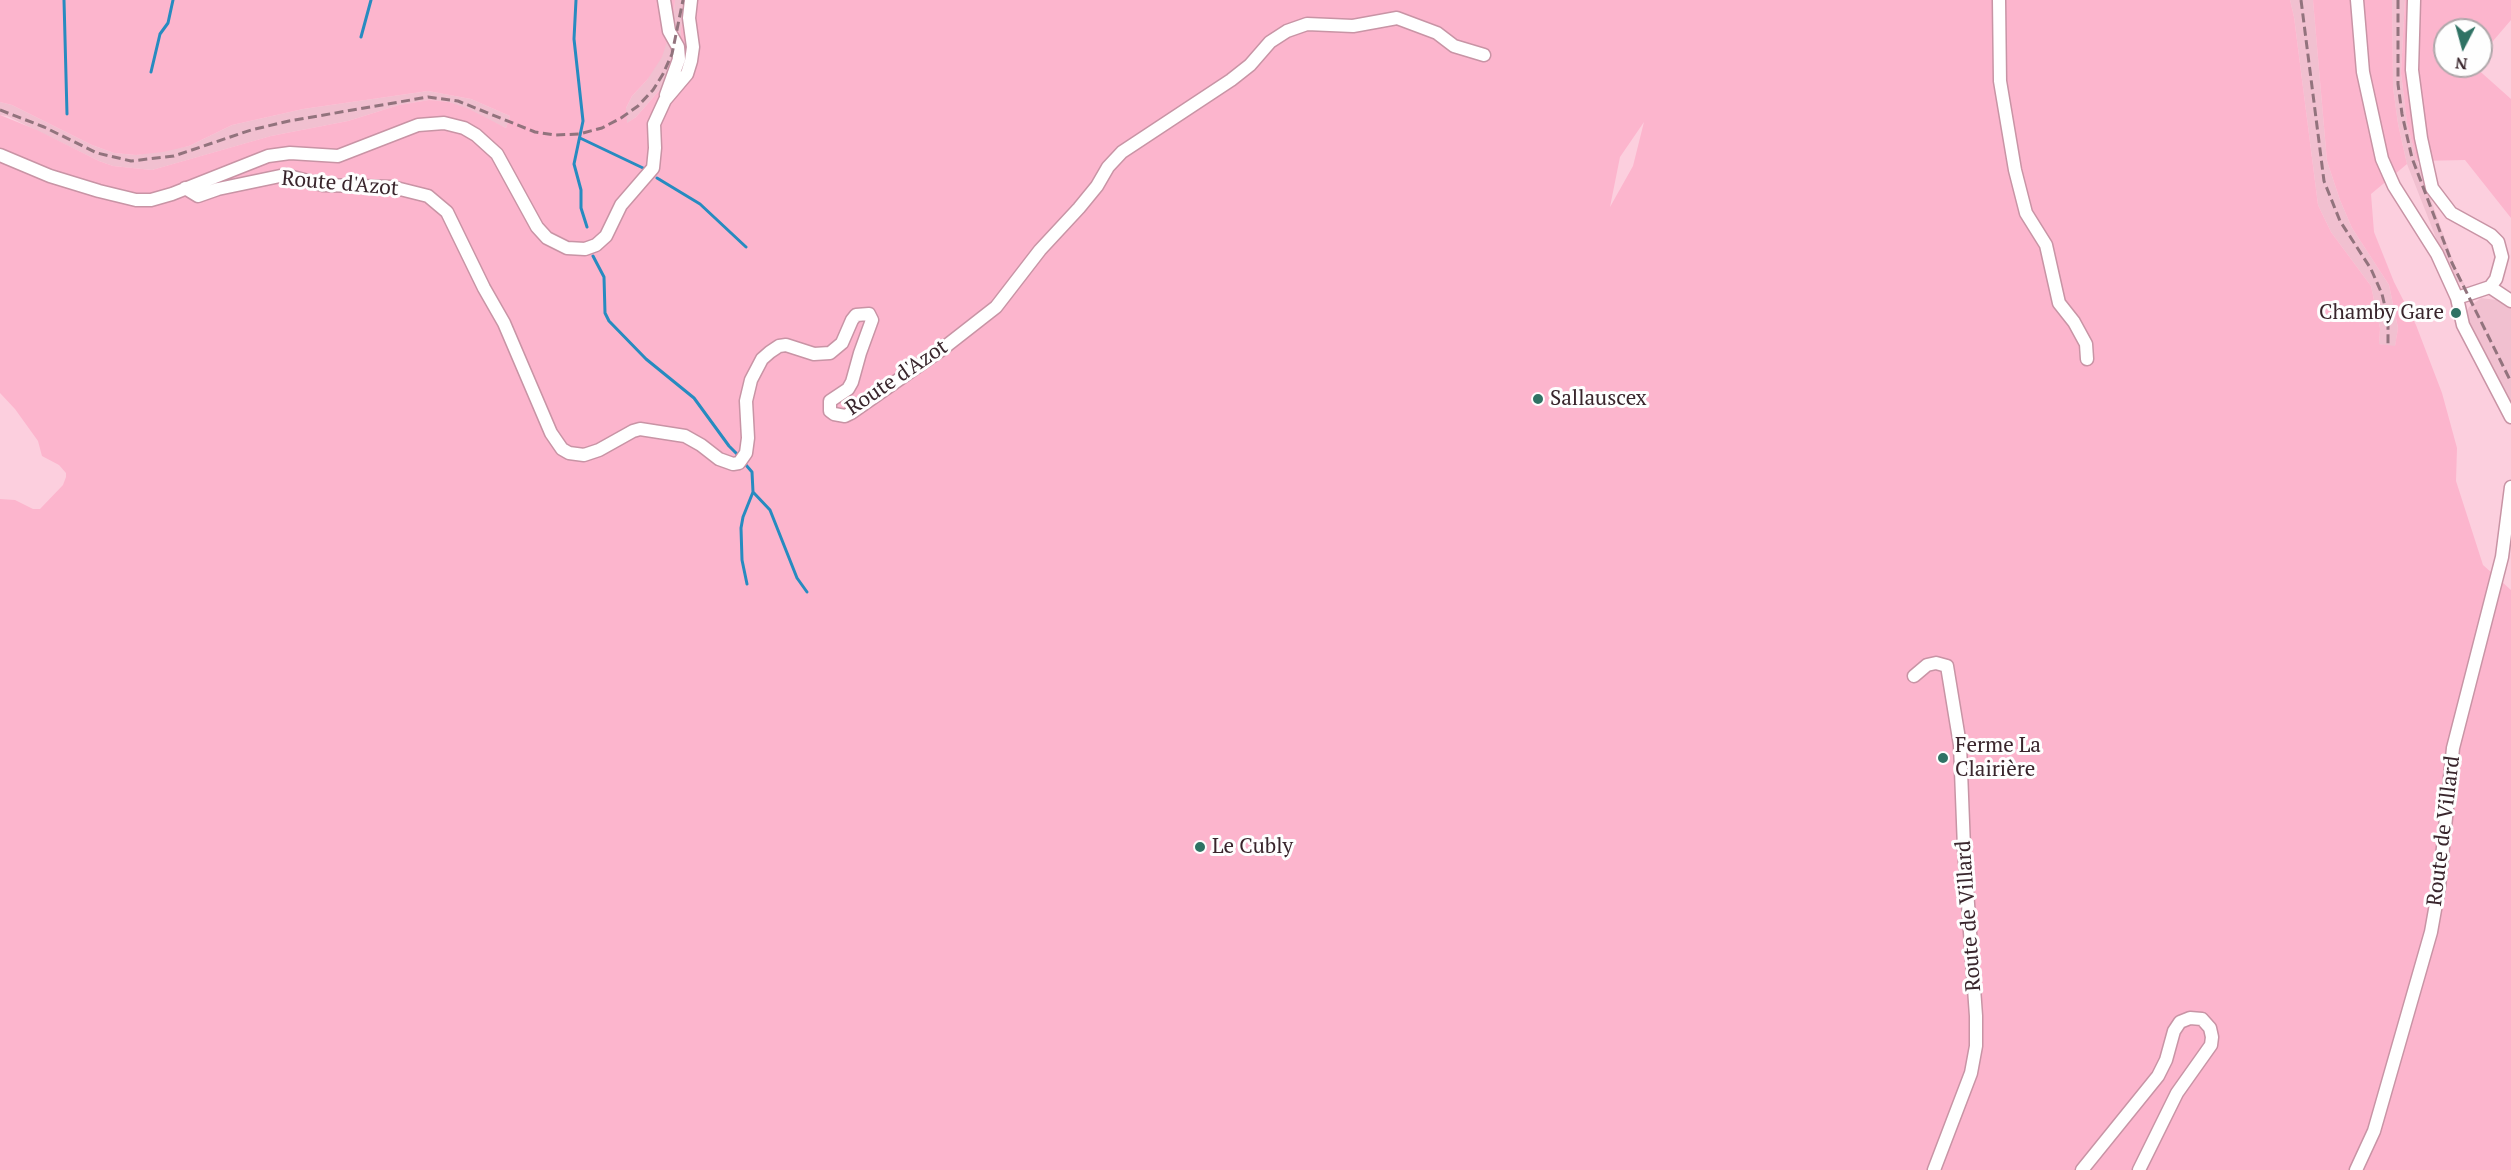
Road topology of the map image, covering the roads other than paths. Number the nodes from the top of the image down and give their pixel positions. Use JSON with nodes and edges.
{"nodes":[{"id":1,"x":664,"y":0,"type":"edge"},
{"id":2,"x":691,"y":0,"type":"edge"},
{"id":3,"x":2000,"y":0,"type":"edge"},
{"id":4,"x":2357,"y":0,"type":"edge"},
{"id":5,"x":2414,"y":0,"type":"edge"},
{"id":6,"x":1484,"y":55,"type":"dead end"},
{"id":7,"x":665,"y":100,"type":"junction"},
{"id":8,"x":0,"y":155,"type":"edge"},
{"id":9,"x":185,"y":188,"type":"junction"},
{"id":10,"x":2490,"y":287,"type":"junction"},
{"id":11,"x":2457,"y":298,"type":"junction"},
{"id":12,"x":2511,"y":301,"type":"edge"},
{"id":13,"x":2087,"y":359,"type":"dead end"},
{"id":14,"x":2511,"y":417,"type":"edge"},
{"id":15,"x":2511,"y":487,"type":"edge"},
{"id":16,"x":1914,"y":676,"type":"dead end"},
{"id":17,"x":1934,"y":1170,"type":"edge"},
{"id":18,"x":2082,"y":1170,"type":"edge"},
{"id":19,"x":2139,"y":1170,"type":"edge"},
{"id":20,"x":2356,"y":1170,"type":"edge"}],
"edges":[{"from":1,"to":7,"type":"street"},
{"from":2,"to":7,"type":"street"},
{"from":3,"to":13,"type":"street"},
{"from":4,"to":11,"type":"street"},
{"from":5,"to":10,"type":"street"},
{"from":6,"to":9,"type":"street","name":"Route d'Azot"},
{"from":7,"to":9,"type":"street"},
{"from":8,"to":9,"type":"street"},
{"from":10,"to":11,"type":"street"},
{"from":10,"to":12,"type":"street"},
{"from":11,"to":14,"type":"street"},
{"from":15,"to":20,"type":"street","name":"Route de Villard"},
{"from":16,"to":17,"type":"street","name":"Route de Villard"},
{"from":18,"to":19,"type":"street"}]}
